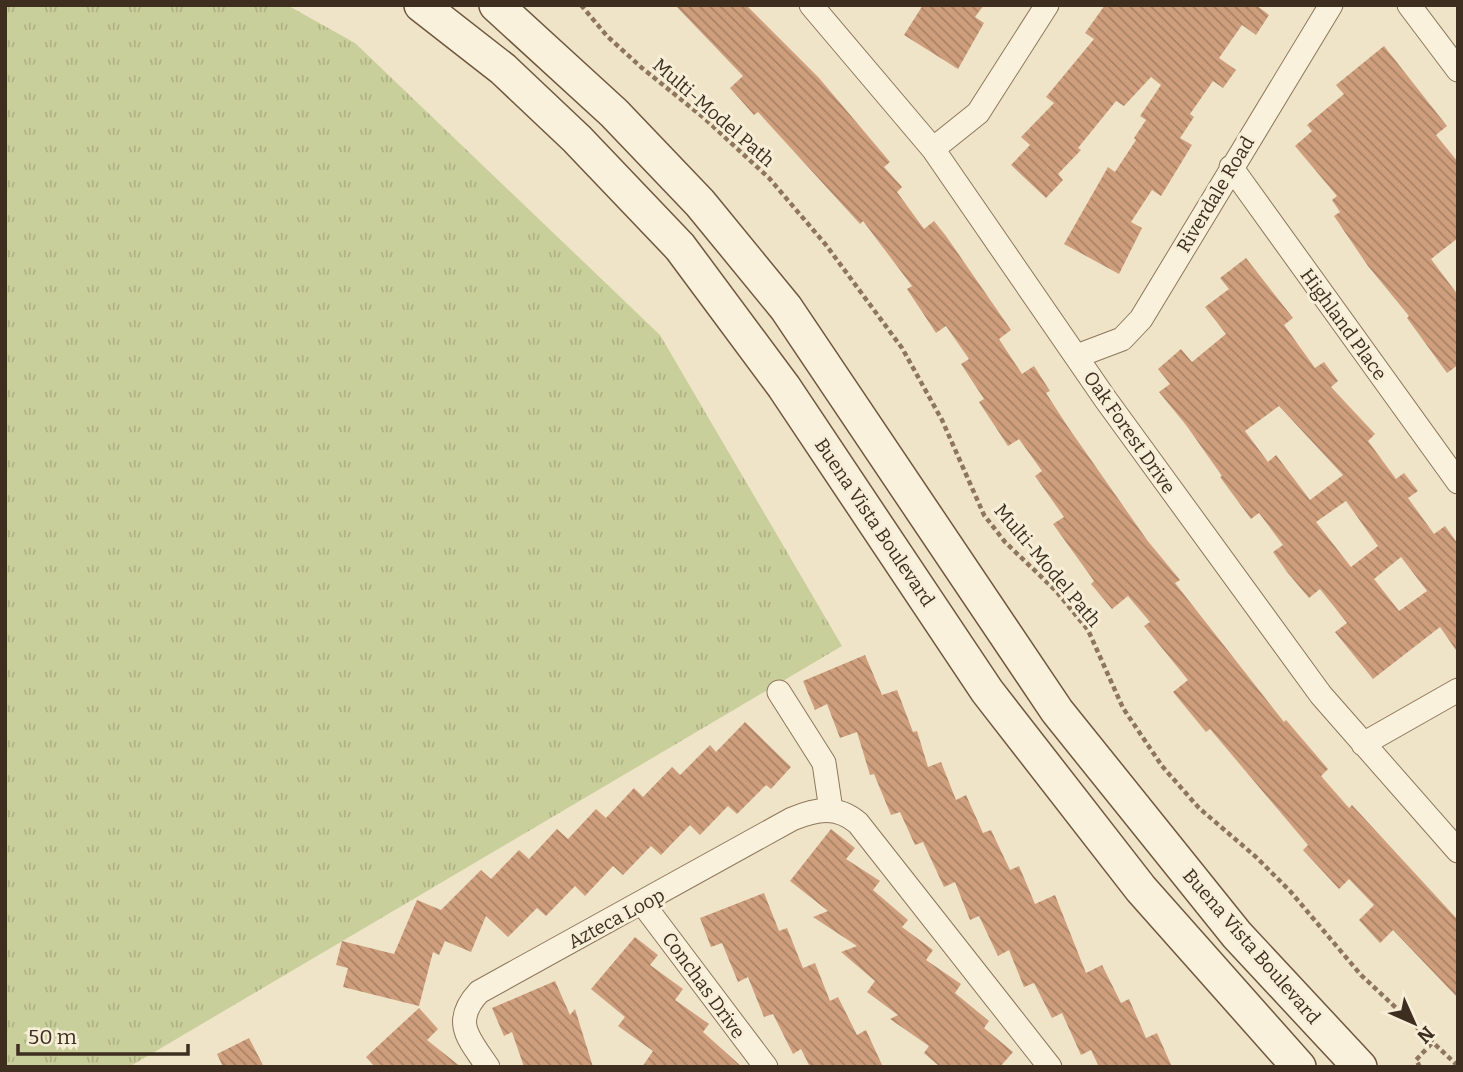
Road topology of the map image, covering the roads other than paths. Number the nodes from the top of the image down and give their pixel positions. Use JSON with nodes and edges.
{"nodes":[{"id":1,"x":421,"y":5,"type":"edge"},
{"id":2,"x":496,"y":5,"type":"edge"},
{"id":3,"x":811,"y":5,"type":"edge"},
{"id":4,"x":1047,"y":5,"type":"edge"},
{"id":5,"x":1331,"y":5,"type":"edge"},
{"id":6,"x":1409,"y":5,"type":"edge"},
{"id":7,"x":1458,"y":71,"type":"edge"},
{"id":8,"x":933,"y":149,"type":"junction"},
{"id":9,"x":1231,"y":167,"type":"junction"},
{"id":10,"x":1077,"y":356,"type":"junction"},
{"id":11,"x":1458,"y":482,"type":"edge"},
{"id":12,"x":1458,"y":690,"type":"edge"},
{"id":13,"x":779,"y":692,"type":"dead end"},
{"id":14,"x":1363,"y":744,"type":"junction"},
{"id":15,"x":831,"y":810,"type":"junction"},
{"id":16,"x":1458,"y":851,"type":"edge"},
{"id":17,"x":643,"y":904,"type":"junction"},
{"id":18,"x":488,"y":1067,"type":"edge"},
{"id":19,"x":765,"y":1067,"type":"edge"},
{"id":20,"x":1050,"y":1067,"type":"edge"},
{"id":21,"x":1299,"y":1067,"type":"edge"},
{"id":22,"x":1360,"y":1067,"type":"edge"}],
"edges":[{"from":1,"to":21,"type":"main road","name":"Buena Vista Boulevard"},
{"from":2,"to":22,"type":"main road","name":"Buena Vista Boulevard"},
{"from":3,"to":8,"type":"street","name":"Oak Forest Drive"},
{"from":4,"to":8,"type":"street"},
{"from":5,"to":9,"type":"street","name":"Riverdale Road"},
{"from":6,"to":7,"type":"street"},
{"from":8,"to":10,"type":"street","name":"Oak Forest Drive"},
{"from":9,"to":10,"type":"street","name":"Riverdale Road"},
{"from":9,"to":11,"type":"street","name":"Highland Place"},
{"from":10,"to":14,"type":"street","name":"Oak Forest Drive"},
{"from":12,"to":14,"type":"street"},
{"from":13,"to":15,"type":"street"},
{"from":14,"to":16,"type":"street","name":"Oak Forest Drive"},
{"from":15,"to":17,"type":"street","name":"Azteca Loop"},
{"from":15,"to":20,"type":"street"},
{"from":17,"to":18,"type":"street","name":"Azteca Loop"},
{"from":17,"to":19,"type":"street","name":"Conchas Drive"}]}
